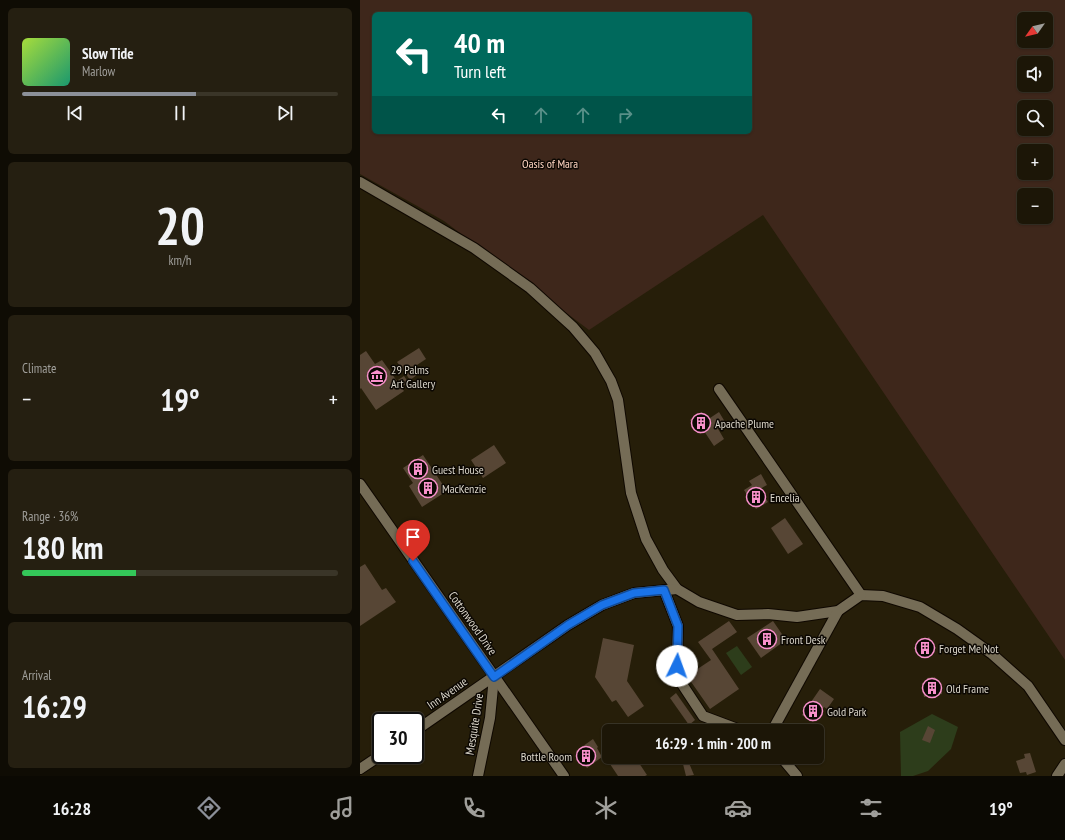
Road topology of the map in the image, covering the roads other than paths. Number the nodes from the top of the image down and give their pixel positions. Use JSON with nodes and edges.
{"nodes":[{"id":1,"x":360,"y":182,"type":"edge"},
{"id":2,"x":719,"y":390,"type":"dead end"},
{"id":3,"x":360,"y":484,"type":"edge"},
{"id":4,"x":664,"y":590,"type":"junction"},
{"id":5,"x":677,"y":590,"type":"junction"},
{"id":6,"x":862,"y":595,"type":"junction"},
{"id":7,"x":838,"y":611,"type":"junction"},
{"id":8,"x":494,"y":677,"type":"junction"},
{"id":9,"x":724,"y":724,"type":"edge"},
{"id":10,"x":776,"y":724,"type":"edge"},
{"id":11,"x":424,"y":725,"type":"edge"},
{"id":12,"x":1065,"y":740,"type":"edge"},
{"id":13,"x":372,"y":761,"type":"edge"},
{"id":14,"x":787,"y":764,"type":"edge"},
{"id":15,"x":1065,"y":764,"type":"edge"},
{"id":16,"x":360,"y":769,"type":"edge"},
{"id":17,"x":478,"y":776,"type":"edge"},
{"id":18,"x":564,"y":776,"type":"edge"},
{"id":19,"x":797,"y":776,"type":"edge"},
{"id":20,"x":1057,"y":776,"type":"edge"}],
"edges":[{"from":1,"to":5,"type":"street"},
{"from":2,"to":6,"type":"street"},
{"from":3,"to":8,"type":"street","name":"Cottonwood Drive"},
{"from":4,"to":5,"type":"street","name":"Inn Avenue"},
{"from":4,"to":8,"type":"street","name":"Inn Avenue"},
{"from":4,"to":9,"type":"street"},
{"from":5,"to":7,"type":"street"},
{"from":6,"to":7,"type":"street"},
{"from":6,"to":12,"type":"street"},
{"from":7,"to":10,"type":"street"},
{"from":8,"to":11,"type":"street","name":"Inn Avenue"},
{"from":8,"to":17,"type":"street","name":"Mesquite Drive"},
{"from":8,"to":18,"type":"street","name":"Cottonwood Drive"},
{"from":13,"to":16,"type":"street"},
{"from":14,"to":19,"type":"street"},
{"from":15,"to":20,"type":"street"}]}
